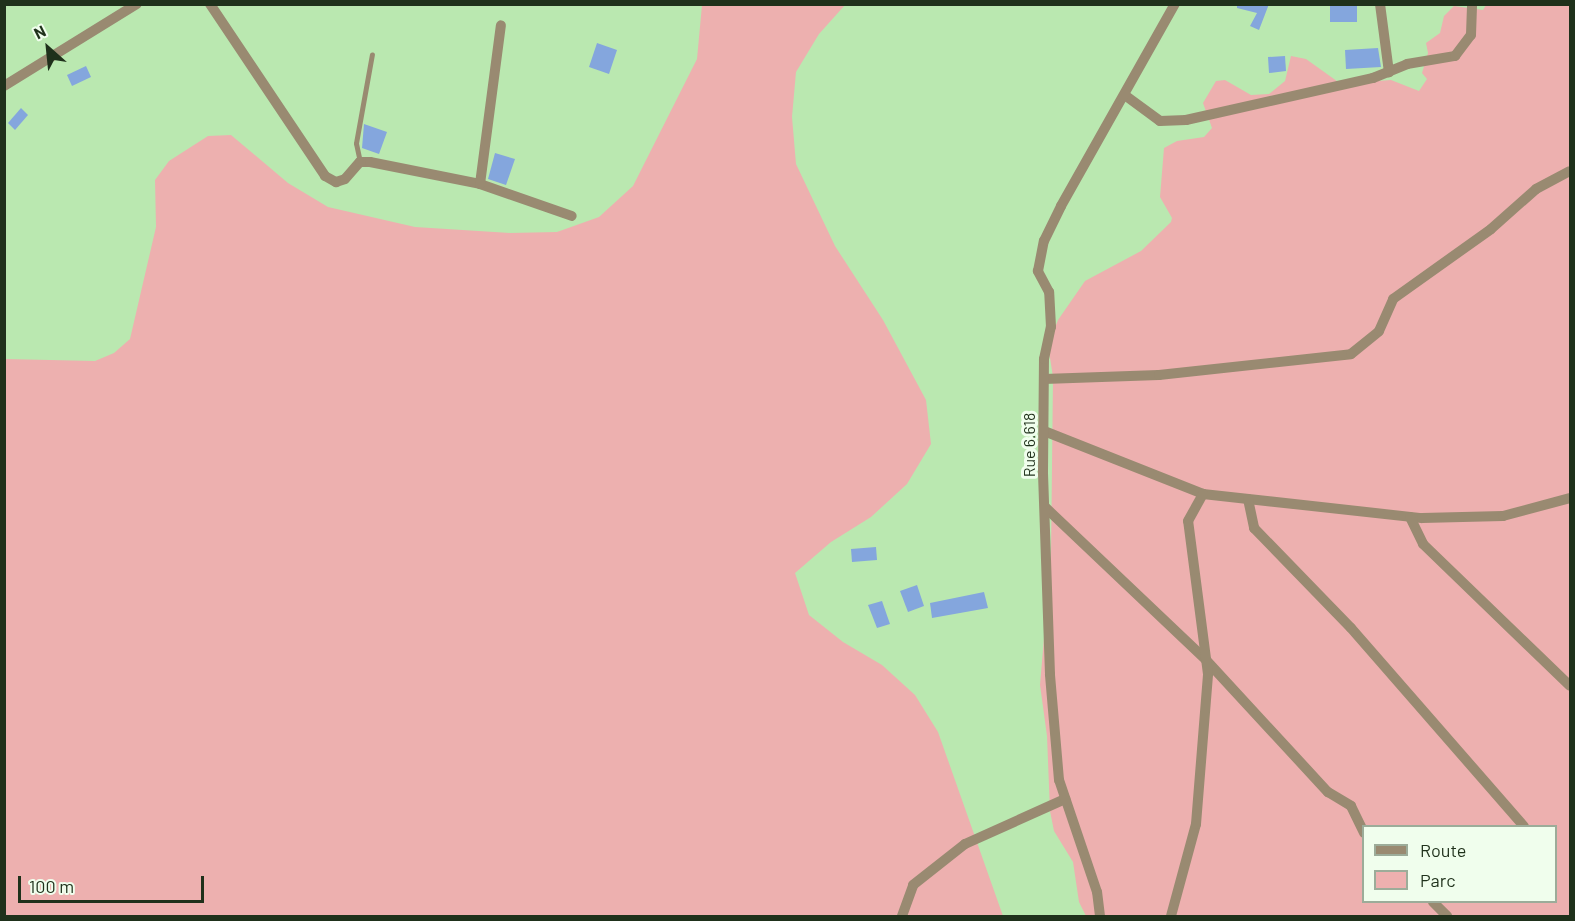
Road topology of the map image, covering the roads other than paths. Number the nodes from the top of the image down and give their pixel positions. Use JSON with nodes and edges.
{"nodes":[{"id":1,"x":137,"y":4,"type":"edge"},
{"id":2,"x":210,"y":4,"type":"edge"},
{"id":3,"x":1175,"y":4,"type":"edge"},
{"id":4,"x":1380,"y":4,"type":"edge"},
{"id":5,"x":1472,"y":4,"type":"edge"},
{"id":6,"x":501,"y":25,"type":"dead end"},
{"id":7,"x":372,"y":54,"type":"dead end"},
{"id":8,"x":1389,"y":72,"type":"junction"},
{"id":9,"x":4,"y":86,"type":"edge"},
{"id":10,"x":1126,"y":96,"type":"junction"},
{"id":11,"x":360,"y":162,"type":"junction"},
{"id":12,"x":1570,"y":171,"type":"edge"},
{"id":13,"x":480,"y":184,"type":"junction"},
{"id":14,"x":572,"y":216,"type":"dead end"},
{"id":15,"x":1044,"y":379,"type":"junction"},
{"id":16,"x":1044,"y":431,"type":"junction"},
{"id":17,"x":1203,"y":494,"type":"junction"},
{"id":18,"x":1570,"y":498,"type":"edge"},
{"id":19,"x":1248,"y":499,"type":"junction"},
{"id":20,"x":1045,"y":507,"type":"junction"},
{"id":21,"x":1410,"y":517,"type":"junction"},
{"id":22,"x":1206,"y":660,"type":"junction"},
{"id":23,"x":1570,"y":686,"type":"edge"},
{"id":24,"x":1065,"y":799,"type":"junction"},
{"id":25,"x":1523,"y":825,"type":"edge"},
{"id":26,"x":1362,"y":828,"type":"edge"},
{"id":27,"x":1434,"y":903,"type":"edge"},
{"id":28,"x":902,"y":916,"type":"edge"},
{"id":29,"x":1100,"y":916,"type":"edge"},
{"id":30,"x":1171,"y":916,"type":"edge"},
{"id":31,"x":1447,"y":916,"type":"edge"}],
"edges":[{"from":1,"to":9,"type":"street"},
{"from":2,"to":11,"type":"street"},
{"from":3,"to":10,"type":"street","name":"Rue 6.618"},
{"from":4,"to":8,"type":"street"},
{"from":5,"to":8,"type":"street"},
{"from":6,"to":13,"type":"street"},
{"from":7,"to":11,"type":"lane"},
{"from":8,"to":10,"type":"street"},
{"from":10,"to":15,"type":"street","name":"Rue 6.618"},
{"from":11,"to":13,"type":"street"},
{"from":12,"to":15,"type":"street"},
{"from":13,"to":14,"type":"street"},
{"from":15,"to":16,"type":"street","name":"Rue 6.618"},
{"from":16,"to":17,"type":"street"},
{"from":16,"to":20,"type":"street","name":"Rue 6.618"},
{"from":17,"to":19,"type":"street"},
{"from":17,"to":22,"type":"street"},
{"from":18,"to":21,"type":"street"},
{"from":19,"to":21,"type":"street"},
{"from":19,"to":25,"type":"street"},
{"from":20,"to":22,"type":"street"},
{"from":20,"to":24,"type":"street","name":"Rue 6.618"},
{"from":21,"to":23,"type":"street"},
{"from":22,"to":26,"type":"street"},
{"from":22,"to":30,"type":"street"},
{"from":24,"to":28,"type":"street"},
{"from":24,"to":29,"type":"street","name":"Rue 6.618"},
{"from":27,"to":31,"type":"street"}]}
